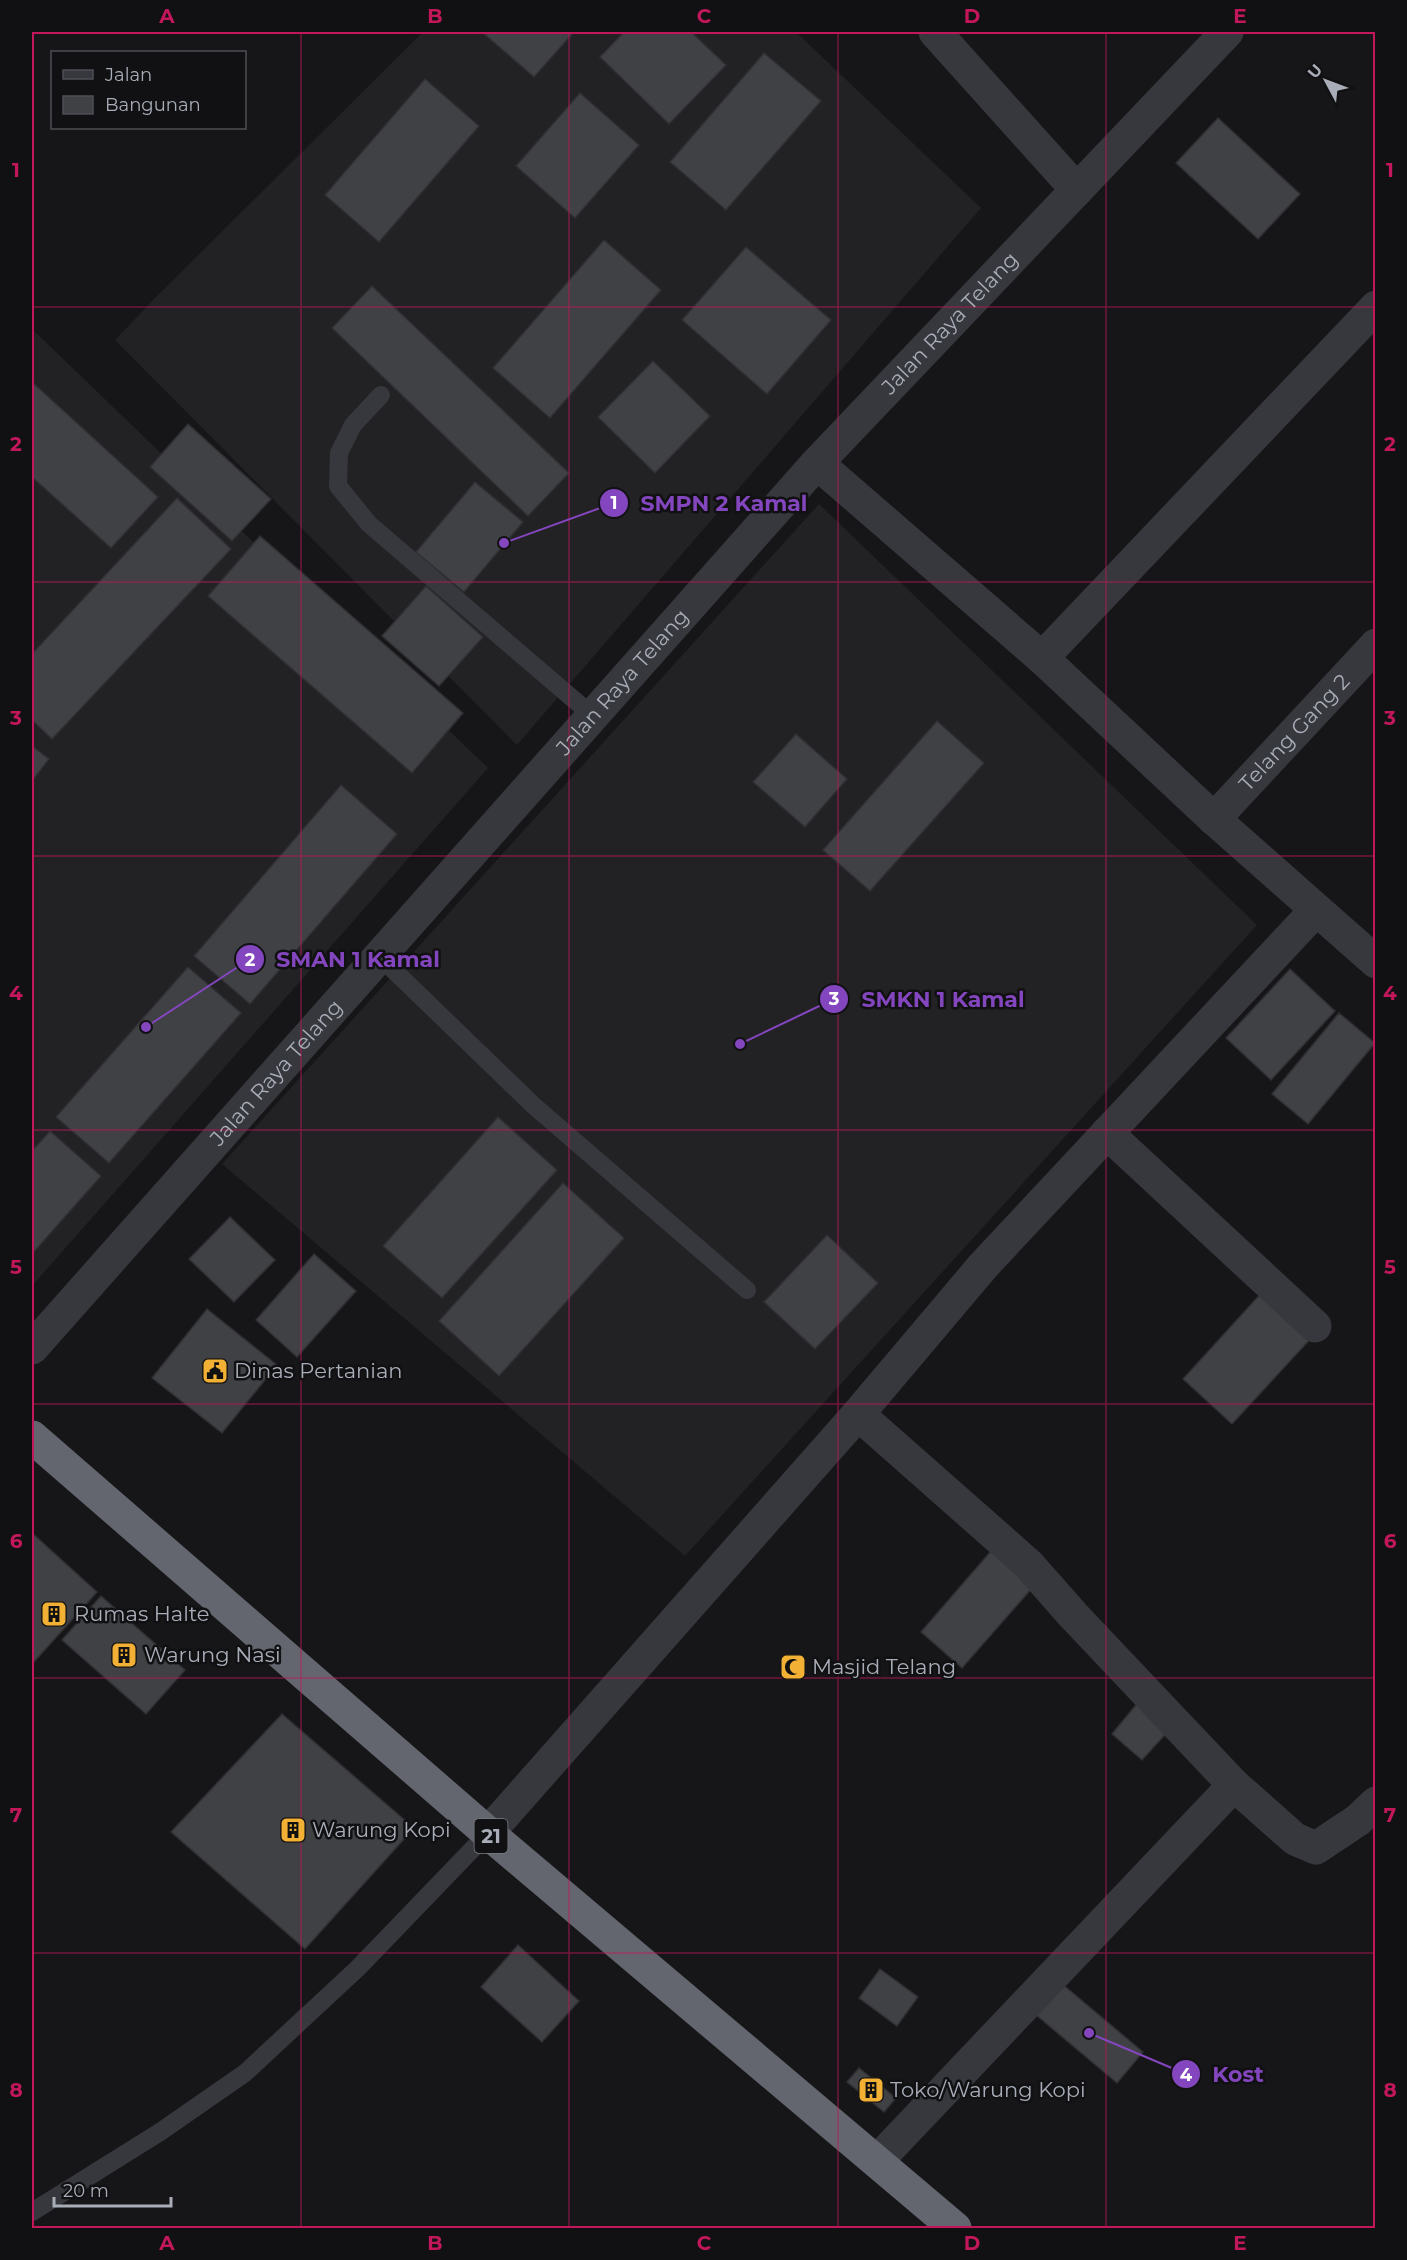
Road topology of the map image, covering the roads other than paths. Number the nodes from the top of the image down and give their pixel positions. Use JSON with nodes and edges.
{"nodes":[{"id":1,"x":935,"y":32,"type":"edge"},
{"id":2,"x":1227,"y":32,"type":"edge"},
{"id":3,"x":1077,"y":190,"type":"junction"},
{"id":4,"x":1376,"y":307,"type":"edge"},
{"id":5,"x":381,"y":395,"type":"dead end"},
{"id":6,"x":817,"y":463,"type":"junction"},
{"id":7,"x":1376,"y":645,"type":"edge"},
{"id":8,"x":1042,"y":658,"type":"junction"},
{"id":9,"x":593,"y":716,"type":"junction"},
{"id":10,"x":1214,"y":819,"type":"junction"},
{"id":11,"x":1316,"y":910,"type":"junction"},
{"id":12,"x":380,"y":957,"type":"junction"},
{"id":13,"x":1376,"y":962,"type":"edge"},
{"id":14,"x":1107,"y":1133,"type":"junction"},
{"id":15,"x":747,"y":1290,"type":"dead end"},
{"id":16,"x":1316,"y":1326,"type":"dead end"},
{"id":17,"x":32,"y":1348,"type":"edge"},
{"id":18,"x":858,"y":1414,"type":"junction"},
{"id":19,"x":32,"y":1437,"type":"edge"},
{"id":20,"x":1234,"y":1785,"type":"junction"},
{"id":21,"x":1376,"y":1803,"type":"edge"},
{"id":22,"x":488,"y":1833,"type":"junction"},
{"id":23,"x":877,"y":2161,"type":"junction"},
{"id":24,"x":32,"y":2212,"type":"edge"},
{"id":25,"x":955,"y":2229,"type":"edge"}],
"edges":[{"from":1,"to":3,"type":"street"},
{"from":2,"to":3,"type":"street","name":"Jalan Raya Telang"},
{"from":3,"to":6,"type":"street","name":"Jalan Raya Telang"},
{"from":4,"to":8,"type":"street"},
{"from":5,"to":9,"type":"lane"},
{"from":6,"to":8,"type":"street"},
{"from":6,"to":9,"type":"street","name":"Jalan Raya Telang"},
{"from":7,"to":10,"type":"street","name":"Telang Gang 2"},
{"from":8,"to":10,"type":"street"},
{"from":9,"to":12,"type":"street","name":"Jalan Raya Telang"},
{"from":10,"to":11,"type":"street"},
{"from":11,"to":13,"type":"street"},
{"from":11,"to":14,"type":"street"},
{"from":12,"to":15,"type":"lane"},
{"from":12,"to":17,"type":"street","name":"Jalan Raya Telang"},
{"from":14,"to":16,"type":"street"},
{"from":14,"to":18,"type":"street"},
{"from":18,"to":20,"type":"street"},
{"from":18,"to":22,"type":"street"},
{"from":19,"to":22,"type":"highway","number":"21"},
{"from":20,"to":21,"type":"street"},
{"from":20,"to":23,"type":"street"},
{"from":22,"to":23,"type":"highway","number":"21"},
{"from":22,"to":24,"type":"lane"},
{"from":23,"to":25,"type":"highway","number":"21"}]}
